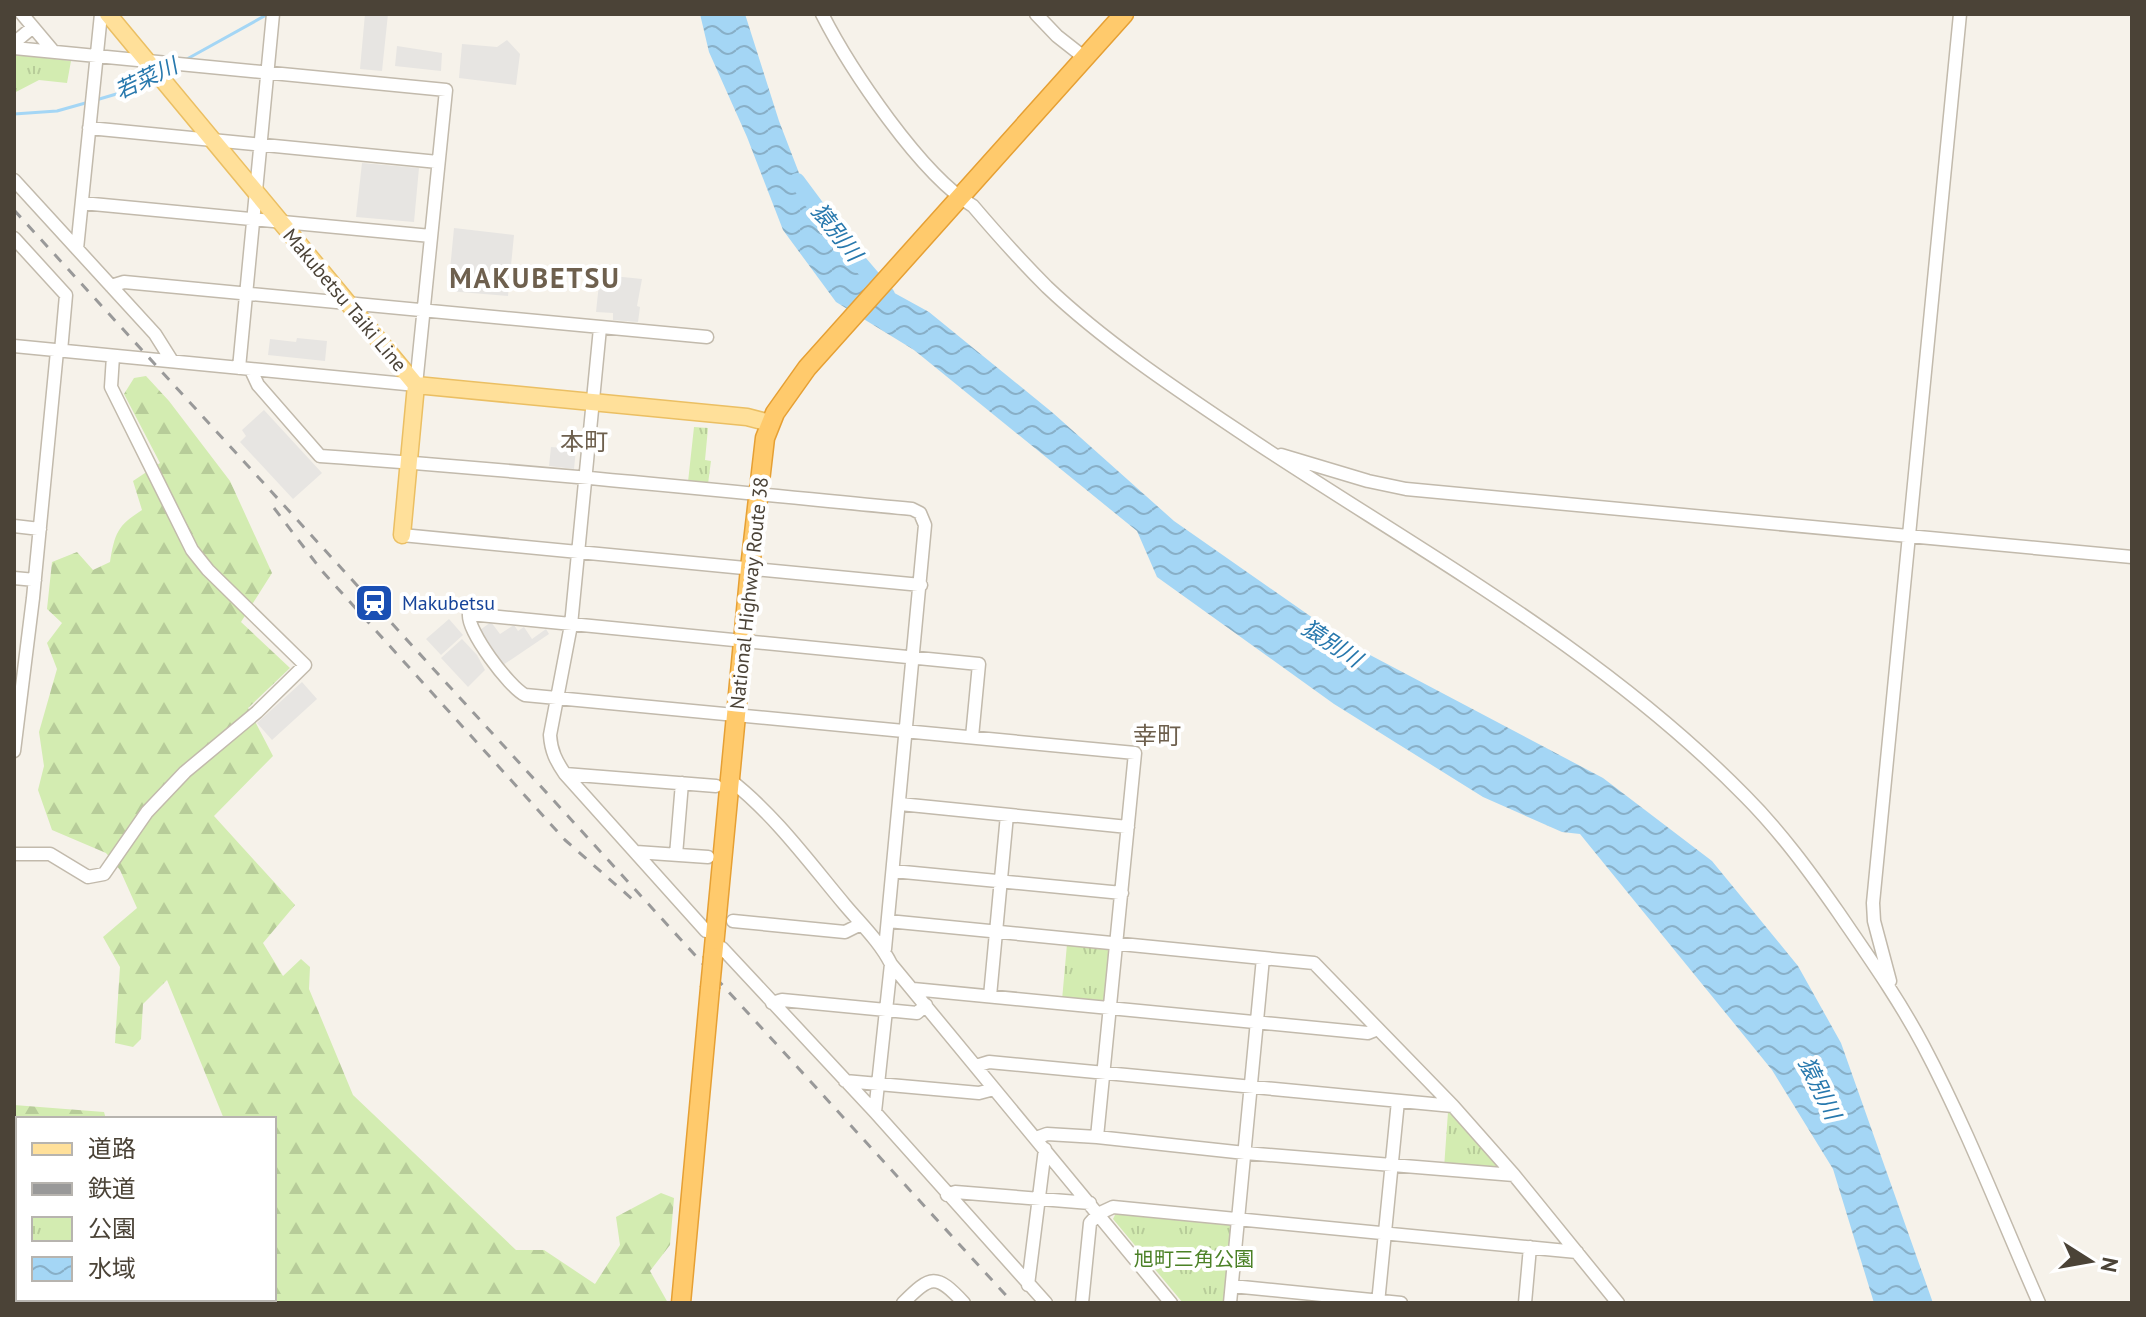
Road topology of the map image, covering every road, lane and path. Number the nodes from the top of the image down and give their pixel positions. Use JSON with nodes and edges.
{"nodes":[{"id":1,"x":22,"y":14,"type":"edge"},
{"id":2,"x":101,"y":14,"type":"edge"},
{"id":3,"x":108,"y":14,"type":"edge"},
{"id":4,"x":273,"y":14,"type":"edge"},
{"id":5,"x":822,"y":14,"type":"edge"},
{"id":6,"x":1036,"y":14,"type":"edge"},
{"id":7,"x":1124,"y":14,"type":"edge"},
{"id":8,"x":1960,"y":14,"type":"edge"},
{"id":9,"x":33,"y":27,"type":"junction"},
{"id":10,"x":14,"y":46,"type":"edge"},
{"id":11,"x":54,"y":52,"type":"junction"},
{"id":12,"x":97,"y":57,"type":"junction"},
{"id":13,"x":1085,"y":58,"type":"junction"},
{"id":14,"x":149,"y":63,"type":"junction"},
{"id":15,"x":267,"y":73,"type":"junction"},
{"id":16,"x":89,"y":128,"type":"junction"},
{"id":17,"x":214,"y":142,"type":"junction"},
{"id":18,"x":261,"y":146,"type":"junction"},
{"id":19,"x":438,"y":162,"type":"junction"},
{"id":20,"x":14,"y":180,"type":"edge"},
{"id":21,"x":256,"y":193,"type":"junction"},
{"id":22,"x":954,"y":202,"type":"junction"},
{"id":23,"x":82,"y":203,"type":"junction"},
{"id":24,"x":254,"y":219,"type":"junction"},
{"id":25,"x":280,"y":222,"type":"junction"},
{"id":26,"x":431,"y":236,"type":"junction"},
{"id":27,"x":16,"y":243,"type":"edge"},
{"id":28,"x":77,"y":249,"type":"junction"},
{"id":29,"x":111,"y":286,"type":"junction"},
{"id":30,"x":246,"y":292,"type":"junction"},
{"id":31,"x":348,"y":304,"type":"junction"},
{"id":32,"x":424,"y":309,"type":"junction"},
{"id":33,"x":600,"y":328,"type":"junction"},
{"id":34,"x":707,"y":337,"type":"dead end"},
{"id":35,"x":14,"y":346,"type":"edge"},
{"id":36,"x":59,"y":351,"type":"junction"},
{"id":37,"x":113,"y":356,"type":"junction"},
{"id":38,"x":172,"y":361,"type":"junction"},
{"id":39,"x":245,"y":369,"type":"junction"},
{"id":40,"x":416,"y":385,"type":"junction"},
{"id":41,"x":594,"y":403,"type":"junction"},
{"id":42,"x":770,"y":423,"type":"junction"},
{"id":43,"x":1271,"y":452,"type":"junction"},
{"id":44,"x":409,"y":462,"type":"junction"},
{"id":45,"x":586,"y":478,"type":"junction"},
{"id":46,"x":759,"y":494,"type":"junction"},
{"id":47,"x":14,"y":526,"type":"edge"},
{"id":48,"x":40,"y":529,"type":"junction"},
{"id":49,"x":402,"y":535,"type":"joint"},
{"id":50,"x":1909,"y":536,"type":"junction"},
{"id":51,"x":579,"y":552,"type":"junction"},
{"id":52,"x":2132,"y":557,"type":"edge"},
{"id":53,"x":750,"y":568,"type":"junction"},
{"id":54,"x":14,"y":578,"type":"edge"},
{"id":55,"x":35,"y":580,"type":"junction"},
{"id":56,"x":921,"y":585,"type":"junction"},
{"id":57,"x":571,"y":625,"type":"junction"},
{"id":58,"x":743,"y":642,"type":"junction"},
{"id":59,"x":914,"y":658,"type":"junction"},
{"id":60,"x":556,"y":698,"type":"junction"},
{"id":61,"x":736,"y":715,"type":"junction"},
{"id":62,"x":906,"y":731,"type":"junction"},
{"id":63,"x":972,"y":737,"type":"junction"},
{"id":64,"x":14,"y":751,"type":"edge"},
{"id":65,"x":565,"y":774,"type":"junction"},
{"id":66,"x":682,"y":783,"type":"junction"},
{"id":67,"x":723,"y":783,"type":"junction"},
{"id":68,"x":900,"y":804,"type":"junction"},
{"id":69,"x":1007,"y":815,"type":"junction"},
{"id":70,"x":1128,"y":827,"type":"junction"},
{"id":71,"x":636,"y":852,"type":"junction"},
{"id":72,"x":14,"y":854,"type":"edge"},
{"id":73,"x":676,"y":855,"type":"junction"},
{"id":74,"x":708,"y":857,"type":"dead end"},
{"id":75,"x":893,"y":871,"type":"junction"},
{"id":76,"x":1001,"y":881,"type":"junction"},
{"id":77,"x":1122,"y":893,"type":"junction"},
{"id":78,"x":733,"y":921,"type":"dead end"},
{"id":79,"x":888,"y":921,"type":"junction"},
{"id":80,"x":861,"y":924,"type":"junction"},
{"id":81,"x":706,"y":931,"type":"dead end"},
{"id":82,"x":996,"y":932,"type":"junction"},
{"id":83,"x":1117,"y":944,"type":"junction"},
{"id":84,"x":885,"y":949,"type":"junction"},
{"id":85,"x":717,"y":952,"type":"junction"},
{"id":86,"x":1263,"y":958,"type":"junction"},
{"id":87,"x":891,"y":964,"type":"junction"},
{"id":88,"x":1891,"y":988,"type":"junction"},
{"id":89,"x":913,"y":989,"type":"junction"},
{"id":90,"x":990,"y":996,"type":"junction"},
{"id":91,"x":772,"y":1003,"type":"junction"},
{"id":92,"x":926,"y":1005,"type":"junction"},
{"id":93,"x":1111,"y":1008,"type":"junction"},
{"id":94,"x":885,"y":1010,"type":"junction"},
{"id":95,"x":1258,"y":1022,"type":"junction"},
{"id":96,"x":1378,"y":1029,"type":"junction"},
{"id":97,"x":976,"y":1066,"type":"junction"},
{"id":98,"x":1105,"y":1072,"type":"junction"},
{"id":99,"x":845,"y":1081,"type":"junction"},
{"id":100,"x":878,"y":1084,"type":"junction"},
{"id":101,"x":1251,"y":1087,"type":"junction"},
{"id":102,"x":994,"y":1089,"type":"junction"},
{"id":103,"x":1398,"y":1101,"type":"junction"},
{"id":104,"x":1453,"y":1106,"type":"junction"},
{"id":105,"x":875,"y":1112,"type":"junction"},
{"id":106,"x":1097,"y":1137,"type":"junction"},
{"id":107,"x":1036,"y":1138,"type":"junction"},
{"id":108,"x":1045,"y":1149,"type":"junction"},
{"id":109,"x":1245,"y":1153,"type":"junction"},
{"id":110,"x":1392,"y":1166,"type":"junction"},
{"id":111,"x":1514,"y":1175,"type":"junction"},
{"id":112,"x":947,"y":1195,"type":"junction"},
{"id":113,"x":1038,"y":1200,"type":"junction"},
{"id":114,"x":1094,"y":1208,"type":"junction"},
{"id":115,"x":1238,"y":1219,"type":"junction"},
{"id":116,"x":1386,"y":1234,"type":"junction"},
{"id":117,"x":1530,"y":1247,"type":"junction"},
{"id":118,"x":1577,"y":1252,"type":"junction"},
{"id":119,"x":1028,"y":1285,"type":"junction"},
{"id":120,"x":1232,"y":1286,"type":"junction"},
{"id":121,"x":1378,"y":1302,"type":"edge"},
{"id":122,"x":681,"y":1303,"type":"edge"},
{"id":123,"x":903,"y":1303,"type":"edge"},
{"id":124,"x":964,"y":1303,"type":"edge"},
{"id":125,"x":1046,"y":1303,"type":"edge"},
{"id":126,"x":1082,"y":1303,"type":"edge"},
{"id":127,"x":1171,"y":1303,"type":"edge"},
{"id":128,"x":1230,"y":1303,"type":"edge"},
{"id":129,"x":1401,"y":1303,"type":"edge"},
{"id":130,"x":1525,"y":1303,"type":"edge"},
{"id":131,"x":1618,"y":1303,"type":"edge"},
{"id":132,"x":2039,"y":1303,"type":"edge"}],
"edges":[{"from":1,"to":9,"type":"street"},
{"from":2,"to":12,"type":"street"},
{"from":3,"to":14,"type":"main road","name":"Makubetsu Taiki Line"},
{"from":4,"to":15,"type":"street"},
{"from":5,"to":22,"type":"street"},
{"from":6,"to":13,"type":"street"},
{"from":7,"to":13,"type":"highway","name":"National Highway Route 38"},
{"from":8,"to":50,"type":"street"},
{"from":9,"to":10,"type":"street"},
{"from":9,"to":11,"type":"street"},
{"from":10,"to":11,"type":"street"},
{"from":11,"to":12,"type":"street"},
{"from":12,"to":14,"type":"street"},
{"from":12,"to":16,"type":"street"},
{"from":13,"to":22,"type":"highway","name":"National Highway Route 38"},
{"from":14,"to":15,"type":"street"},
{"from":14,"to":17,"type":"main road","name":"Makubetsu Taiki Line"},
{"from":15,"to":18,"type":"street"},
{"from":15,"to":19,"type":"street"},
{"from":16,"to":17,"type":"street"},
{"from":16,"to":23,"type":"street"},
{"from":17,"to":18,"type":"street"},
{"from":17,"to":21,"type":"main road","name":"Makubetsu Taiki Line"},
{"from":18,"to":19,"type":"street"},
{"from":18,"to":21,"type":"street"},
{"from":19,"to":26,"type":"street"},
{"from":20,"to":28,"type":"street"},
{"from":21,"to":24,"type":"street"},
{"from":21,"to":25,"type":"main road","name":"Makubetsu Taiki Line"},
{"from":22,"to":42,"type":"highway","name":"National Highway Route 38"},
{"from":22,"to":43,"type":"street"},
{"from":23,"to":24,"type":"street"},
{"from":23,"to":28,"type":"street"},
{"from":24,"to":25,"type":"street"},
{"from":24,"to":30,"type":"street"},
{"from":25,"to":26,"type":"street"},
{"from":25,"to":31,"type":"main road","name":"Makubetsu Taiki Line"},
{"from":26,"to":32,"type":"street"},
{"from":27,"to":36,"type":"street"},
{"from":28,"to":29,"type":"street"},
{"from":29,"to":30,"type":"street"},
{"from":29,"to":38,"type":"street"},
{"from":30,"to":31,"type":"street"},
{"from":30,"to":39,"type":"street"},
{"from":31,"to":32,"type":"street"},
{"from":31,"to":40,"type":"main road","name":"Makubetsu Taiki Line"},
{"from":32,"to":33,"type":"street"},
{"from":32,"to":40,"type":"street"},
{"from":33,"to":34,"type":"street"},
{"from":33,"to":41,"type":"street"},
{"from":35,"to":36,"type":"street"},
{"from":36,"to":37,"type":"street"},
{"from":36,"to":48,"type":"street"},
{"from":37,"to":38,"type":"street"},
{"from":37,"to":72,"type":"street"},
{"from":38,"to":39,"type":"street"},
{"from":39,"to":40,"type":"street"},
{"from":39,"to":44,"type":"street"},
{"from":40,"to":41,"type":"main road","name":"Makubetsu Taiki Line"},
{"from":40,"to":44,"type":"main road"},
{"from":41,"to":42,"type":"main road","name":"Makubetsu Taiki Line"},
{"from":41,"to":45,"type":"street"},
{"from":42,"to":46,"type":"highway","name":"National Highway Route 38"},
{"from":43,"to":50,"type":"street"},
{"from":43,"to":88,"type":"street"},
{"from":44,"to":45,"type":"street"},
{"from":44,"to":49,"type":"main road"},
{"from":45,"to":46,"type":"street"},
{"from":45,"to":51,"type":"street"},
{"from":46,"to":53,"type":"highway","name":"National Highway Route 38"},
{"from":46,"to":56,"type":"street"},
{"from":47,"to":48,"type":"street"},
{"from":48,"to":55,"type":"street"},
{"from":49,"to":51,"type":"street"},
{"from":50,"to":52,"type":"street"},
{"from":50,"to":88,"type":"street"},
{"from":51,"to":53,"type":"street"},
{"from":51,"to":57,"type":"street"},
{"from":53,"to":56,"type":"street"},
{"from":53,"to":58,"type":"highway","name":"National Highway Route 38"},
{"from":54,"to":55,"type":"street"},
{"from":55,"to":64,"type":"street"},
{"from":56,"to":59,"type":"street"},
{"from":57,"to":58,"type":"street"},
{"from":57,"to":60,"type":"street"},
{"from":57,"to":60,"type":"street"},
{"from":58,"to":59,"type":"street"},
{"from":58,"to":61,"type":"highway","name":"National Highway Route 38"},
{"from":59,"to":62,"type":"street"},
{"from":59,"to":63,"type":"street"},
{"from":60,"to":61,"type":"street"},
{"from":60,"to":65,"type":"street"},
{"from":61,"to":62,"type":"street"},
{"from":61,"to":67,"type":"highway","name":"National Highway Route 38"},
{"from":62,"to":63,"type":"street"},
{"from":62,"to":68,"type":"street"},
{"from":63,"to":70,"type":"street"},
{"from":65,"to":66,"type":"street"},
{"from":65,"to":71,"type":"street"},
{"from":66,"to":67,"type":"street"},
{"from":66,"to":73,"type":"street"},
{"from":67,"to":80,"type":"street"},
{"from":67,"to":85,"type":"highway","name":"National Highway Route 38"},
{"from":68,"to":69,"type":"street"},
{"from":68,"to":75,"type":"street"},
{"from":69,"to":70,"type":"street"},
{"from":69,"to":76,"type":"street"},
{"from":70,"to":77,"type":"street"},
{"from":71,"to":73,"type":"street"},
{"from":71,"to":81,"type":"street"},
{"from":73,"to":74,"type":"street"},
{"from":75,"to":76,"type":"street"},
{"from":75,"to":79,"type":"street"},
{"from":76,"to":77,"type":"street"},
{"from":76,"to":82,"type":"street"},
{"from":77,"to":83,"type":"street"},
{"from":78,"to":80,"type":"street"},
{"from":79,"to":82,"type":"street"},
{"from":79,"to":84,"type":"street"},
{"from":80,"to":84,"type":"street"},
{"from":82,"to":83,"type":"street"},
{"from":82,"to":90,"type":"street"},
{"from":83,"to":86,"type":"street"},
{"from":83,"to":93,"type":"street"},
{"from":84,"to":87,"type":"street"},
{"from":85,"to":91,"type":"street"},
{"from":85,"to":122,"type":"highway","name":"National Highway Route 38","bridge":true},
{"from":86,"to":95,"type":"street"},
{"from":86,"to":96,"type":"street"},
{"from":87,"to":89,"type":"street"},
{"from":87,"to":94,"type":"street"},
{"from":88,"to":132,"type":"street"},
{"from":89,"to":90,"type":"street"},
{"from":89,"to":92,"type":"street"},
{"from":90,"to":93,"type":"street"},
{"from":91,"to":94,"type":"street"},
{"from":91,"to":99,"type":"street"},
{"from":92,"to":94,"type":"street"},
{"from":92,"to":97,"type":"street"},
{"from":93,"to":95,"type":"street"},
{"from":93,"to":98,"type":"street"},
{"from":94,"to":100,"type":"street"},
{"from":95,"to":96,"type":"street"},
{"from":95,"to":101,"type":"street"},
{"from":96,"to":104,"type":"street"},
{"from":97,"to":98,"type":"street"},
{"from":97,"to":102,"type":"street"},
{"from":98,"to":101,"type":"street"},
{"from":98,"to":106,"type":"street"},
{"from":99,"to":100,"type":"street"},
{"from":99,"to":105,"type":"street"},
{"from":100,"to":102,"type":"street"},
{"from":100,"to":105,"type":"street"},
{"from":101,"to":103,"type":"street"},
{"from":101,"to":109,"type":"street"},
{"from":102,"to":107,"type":"street"},
{"from":103,"to":104,"type":"street"},
{"from":103,"to":110,"type":"street"},
{"from":104,"to":111,"type":"street"},
{"from":105,"to":112,"type":"street"},
{"from":106,"to":107,"type":"street"},
{"from":106,"to":109,"type":"street"},
{"from":107,"to":108,"type":"street"},
{"from":108,"to":113,"type":"street"},
{"from":108,"to":114,"type":"street"},
{"from":109,"to":110,"type":"street"},
{"from":109,"to":115,"type":"street"},
{"from":110,"to":111,"type":"street"},
{"from":110,"to":116,"type":"street"},
{"from":111,"to":118,"type":"street"},
{"from":112,"to":113,"type":"street"},
{"from":112,"to":119,"type":"street"},
{"from":113,"to":114,"type":"street"},
{"from":113,"to":119,"type":"street"},
{"from":114,"to":115,"type":"street"},
{"from":114,"to":126,"type":"street"},
{"from":114,"to":127,"type":"street"},
{"from":115,"to":116,"type":"street"},
{"from":115,"to":120,"type":"street"},
{"from":116,"to":117,"type":"street"},
{"from":116,"to":121,"type":"street"},
{"from":117,"to":118,"type":"street"},
{"from":117,"to":130,"type":"street"},
{"from":118,"to":131,"type":"street"},
{"from":119,"to":125,"type":"street"},
{"from":120,"to":121,"type":"street"},
{"from":120,"to":128,"type":"street"},
{"from":121,"to":129,"type":"street"},
{"from":123,"to":124,"type":"street"}]}
